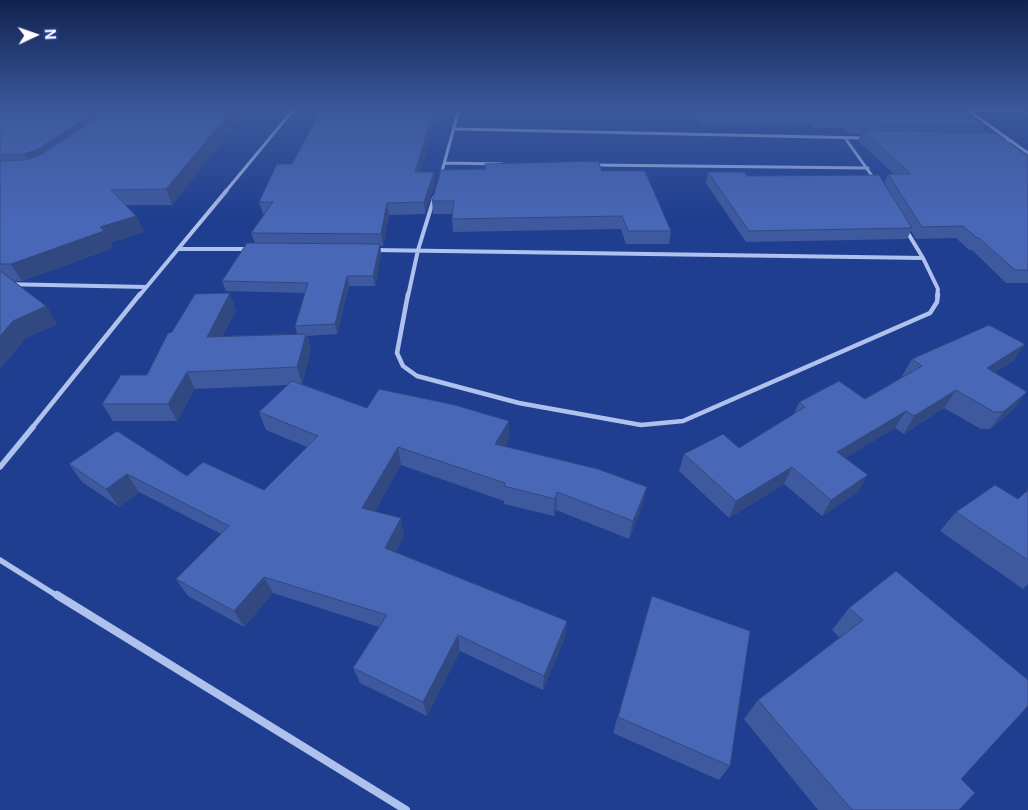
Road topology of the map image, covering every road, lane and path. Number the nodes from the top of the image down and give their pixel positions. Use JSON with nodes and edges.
{"nodes":[{"id":1,"x":262,"y":147,"type":"edge"},
{"id":2,"x":450,"y":147,"type":"edge"},
{"id":3,"x":851,"y":147,"type":"edge"},
{"id":4,"x":445,"y":163,"type":"junction"},
{"id":5,"x":504,"y":164,"type":"edge"},
{"id":6,"x":592,"y":165,"type":"edge"},
{"id":7,"x":868,"y":168,"type":"junction"},
{"id":8,"x":440,"y":180,"type":"edge"},
{"id":9,"x":878,"y":184,"type":"edge"},
{"id":10,"x":437,"y":189,"type":"edge"},
{"id":11,"x":903,"y":226,"type":"edge"},
{"id":12,"x":179,"y":249,"type":"junction"},
{"id":13,"x":258,"y":249,"type":"edge"},
{"id":14,"x":368,"y":250,"type":"edge"},
{"id":15,"x":418,"y":250,"type":"junction"},
{"id":16,"x":923,"y":258,"type":"junction"},
{"id":17,"x":0,"y":284,"type":"edge"},
{"id":18,"x":146,"y":287,"type":"junction"},
{"id":19,"x":0,"y":467,"type":"edge"},
{"id":20,"x":0,"y":560,"type":"edge"},
{"id":21,"x":406,"y":810,"type":"edge"}],
"edges":[{"from":1,"to":12,"type":"street"},
{"from":2,"to":4,"type":"street"},
{"from":3,"to":7,"type":"street"},
{"from":4,"to":5,"type":"street"},
{"from":4,"to":8,"type":"street"},
{"from":6,"to":7,"type":"street"},
{"from":7,"to":9,"type":"street"},
{"from":10,"to":15,"type":"street"},
{"from":11,"to":16,"type":"street"},
{"from":12,"to":13,"type":"street"},
{"from":12,"to":18,"type":"street"},
{"from":14,"to":15,"type":"street"},
{"from":15,"to":16,"type":"street"},
{"from":15,"to":16,"type":"street"},
{"from":17,"to":18,"type":"street"},
{"from":18,"to":19,"type":"street"},
{"from":20,"to":21,"type":"street"}]}
